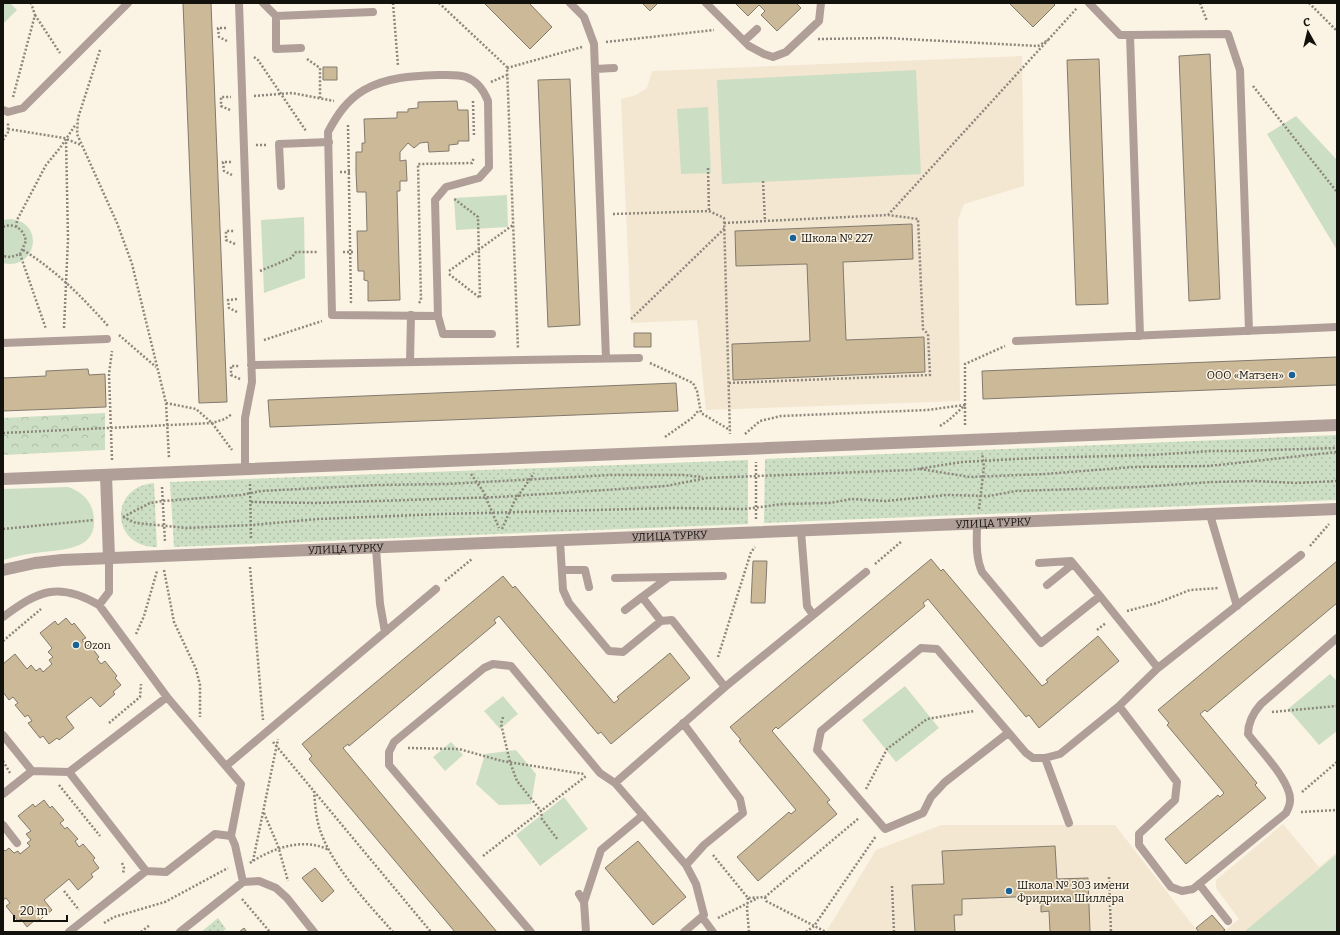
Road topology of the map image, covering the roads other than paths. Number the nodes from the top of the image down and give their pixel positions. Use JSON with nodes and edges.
{"nodes":[{"id":1,"x":128,"y":3,"type":"edge"},
{"id":2,"x":239,"y":3,"type":"edge"},
{"id":3,"x":264,"y":3,"type":"edge"},
{"id":4,"x":570,"y":3,"type":"edge"},
{"id":5,"x":706,"y":3,"type":"edge"},
{"id":6,"x":821,"y":3,"type":"edge"},
{"id":7,"x":1090,"y":3,"type":"edge"},
{"id":8,"x":374,"y":12,"type":"dead end"},
{"id":9,"x":276,"y":16,"type":"junction"},
{"id":10,"x":757,"y":29,"type":"dead end"},
{"id":11,"x":1130,"y":35,"type":"junction"},
{"id":12,"x":744,"y":41,"type":"junction"},
{"id":13,"x":301,"y":48,"type":"road end"},
{"id":14,"x":614,"y":68,"type":"dead end"},
{"id":15,"x":596,"y":69,"type":"junction"},
{"id":16,"x":6,"y":111,"type":"edge"},
{"id":17,"x":329,"y":142,"type":"junction"},
{"id":18,"x":281,"y":186,"type":"dead end"},
{"id":19,"x":410,"y":315,"type":"junction"},
{"id":20,"x":438,"y":316,"type":"junction"},
{"id":21,"x":1337,"y":327,"type":"edge"},
{"id":22,"x":1249,"y":331,"type":"junction"},
{"id":23,"x":492,"y":334,"type":"dead end"},
{"id":24,"x":1140,"y":336,"type":"junction"},
{"id":25,"x":1016,"y":341,"type":"road end"},
{"id":26,"x":109,"y":342,"type":"road end"},
{"id":27,"x":3,"y":343,"type":"edge"},
{"id":28,"x":606,"y":358,"type":"junction"},
{"id":29,"x":639,"y":358,"type":"road end"},
{"id":30,"x":410,"y":362,"type":"junction"},
{"id":31,"x":247,"y":366,"type":"junction"},
{"id":32,"x":1337,"y":425,"type":"edge"},
{"id":33,"x":245,"y":469,"type":"junction"},
{"id":34,"x":106,"y":475,"type":"junction"},
{"id":35,"x":3,"y":479,"type":"edge"},
{"id":36,"x":1337,"y":510,"type":"edge"},
{"id":37,"x":1210,"y":515,"type":"junction"},
{"id":38,"x":977,"y":524,"type":"junction"},
{"id":39,"x":801,"y":531,"type":"junction"},
{"id":40,"x":560,"y":541,"type":"junction"},
{"id":41,"x":376,"y":548,"type":"junction"},
{"id":42,"x":1303,"y":554,"type":"road end"},
{"id":43,"x":109,"y":558,"type":"junction"},
{"id":44,"x":1039,"y":563,"type":"dead end"},
{"id":45,"x":1074,"y":564,"type":"junction"},
{"id":46,"x":3,"y":570,"type":"edge"},
{"id":47,"x":562,"y":570,"type":"junction"},
{"id":48,"x":866,"y":572,"type":"dead end"},
{"id":49,"x":669,"y":576,"type":"junction"},
{"id":50,"x":723,"y":576,"type":"dead end"},
{"id":51,"x":615,"y":578,"type":"dead end"},
{"id":52,"x":1047,"y":585,"type":"dead end"},
{"id":53,"x":438,"y":587,"type":"road end"},
{"id":54,"x":590,"y":587,"type":"dead end"},
{"id":55,"x":1100,"y":596,"type":"junction"},
{"id":56,"x":642,"y":597,"type":"junction"},
{"id":57,"x":99,"y":605,"type":"junction"},
{"id":58,"x":1237,"y":606,"type":"junction"},
{"id":59,"x":626,"y":610,"type":"dead end"},
{"id":60,"x":813,"y":615,"type":"junction"},
{"id":61,"x":3,"y":617,"type":"edge"},
{"id":62,"x":661,"y":621,"type":"junction"},
{"id":63,"x":385,"y":632,"type":"junction"},
{"id":64,"x":1337,"y":638,"type":"edge"},
{"id":65,"x":1158,"y":668,"type":"junction"},
{"id":66,"x":725,"y":687,"type":"junction"},
{"id":67,"x":167,"y":696,"type":"junction"},
{"id":68,"x":1119,"y":706,"type":"junction"},
{"id":69,"x":683,"y":723,"type":"junction"},
{"id":70,"x":1008,"y":733,"type":"junction"},
{"id":71,"x":3,"y":735,"type":"edge"},
{"id":72,"x":1045,"y":758,"type":"junction"},
{"id":73,"x":226,"y":766,"type":"junction"},
{"id":74,"x":32,"y":771,"type":"junction"},
{"id":75,"x":69,"y":772,"type":"junction"},
{"id":76,"x":615,"y":783,"type":"junction"},
{"id":77,"x":3,"y":794,"type":"edge"},
{"id":78,"x":643,"y":815,"type":"junction"},
{"id":79,"x":1070,"y":823,"type":"dead end"},
{"id":80,"x":3,"y":825,"type":"edge"},
{"id":81,"x":230,"y":836,"type":"junction"},
{"id":82,"x":17,"y":843,"type":"dead end"},
{"id":83,"x":686,"y":865,"type":"junction"},
{"id":84,"x":146,"y":871,"type":"junction"},
{"id":85,"x":246,"y":882,"type":"junction"},
{"id":86,"x":1199,"y":884,"type":"junction"},
{"id":87,"x":579,"y":894,"type":"dead end"},
{"id":88,"x":584,"y":902,"type":"junction"},
{"id":89,"x":702,"y":917,"type":"junction"},
{"id":90,"x":1228,"y":921,"type":"dead end"},
{"id":91,"x":69,"y":932,"type":"edge"},
{"id":92,"x":180,"y":932,"type":"edge"},
{"id":93,"x":314,"y":932,"type":"edge"},
{"id":94,"x":530,"y":932,"type":"edge"},
{"id":95,"x":586,"y":932,"type":"edge"},
{"id":96,"x":684,"y":932,"type":"edge"},
{"id":97,"x":713,"y":932,"type":"edge"}],
"edges":[{"from":1,"to":16,"type":"lane"},
{"from":2,"to":31,"type":"lane"},
{"from":3,"to":9,"type":"lane"},
{"from":4,"to":15,"type":"lane"},
{"from":5,"to":12,"type":"lane"},
{"from":6,"to":12,"type":"lane"},
{"from":7,"to":11,"type":"lane"},
{"from":8,"to":9,"type":"lane"},
{"from":9,"to":13,"type":"lane"},
{"from":10,"to":12,"type":"lane"},
{"from":11,"to":22,"type":"lane"},
{"from":11,"to":24,"type":"lane"},
{"from":14,"to":15,"type":"lane"},
{"from":15,"to":28,"type":"lane"},
{"from":17,"to":18,"type":"lane"},
{"from":17,"to":19,"type":"lane"},
{"from":17,"to":20,"type":"lane"},
{"from":19,"to":20,"type":"lane"},
{"from":19,"to":30,"type":"lane"},
{"from":20,"to":23,"type":"lane"},
{"from":21,"to":22,"type":"lane"},
{"from":22,"to":24,"type":"lane"},
{"from":24,"to":25,"type":"lane"},
{"from":26,"to":27,"type":"lane"},
{"from":28,"to":29,"type":"lane"},
{"from":28,"to":30,"type":"lane"},
{"from":30,"to":31,"type":"lane"},
{"from":31,"to":33,"type":"lane"},
{"from":32,"to":33,"type":"street"},
{"from":33,"to":34,"type":"street"},
{"from":34,"to":35,"type":"street"},
{"from":34,"to":43,"type":"street"},
{"from":36,"to":37,"type":"street","name":"УЛИЦА ТУРКУ"},
{"from":37,"to":38,"type":"street","name":"УЛИЦА ТУРКУ"},
{"from":37,"to":58,"type":"lane"},
{"from":38,"to":39,"type":"street","name":"УЛИЦА ТУРКУ"},
{"from":38,"to":55,"type":"lane"},
{"from":39,"to":40,"type":"street","name":"УЛИЦА ТУРКУ"},
{"from":39,"to":60,"type":"lane"},
{"from":40,"to":41,"type":"street","name":"УЛИЦА ТУРКУ"},
{"from":40,"to":47,"type":"lane"},
{"from":41,"to":43,"type":"street","name":"УЛИЦА ТУРКУ"},
{"from":41,"to":63,"type":"lane"},
{"from":42,"to":58,"type":"lane"},
{"from":43,"to":46,"type":"street","name":"УЛИЦА ТУРКУ"},
{"from":43,"to":57,"type":"lane"},
{"from":44,"to":45,"type":"lane"},
{"from":45,"to":52,"type":"lane"},
{"from":45,"to":55,"type":"lane"},
{"from":47,"to":54,"type":"lane"},
{"from":47,"to":62,"type":"lane"},
{"from":48,"to":60,"type":"lane"},
{"from":49,"to":50,"type":"lane"},
{"from":49,"to":51,"type":"lane"},
{"from":49,"to":56,"type":"lane"},
{"from":53,"to":63,"type":"lane"},
{"from":55,"to":65,"type":"lane"},
{"from":56,"to":59,"type":"lane"},
{"from":56,"to":62,"type":"lane"},
{"from":57,"to":61,"type":"lane"},
{"from":57,"to":67,"type":"lane"},
{"from":58,"to":65,"type":"lane"},
{"from":60,"to":66,"type":"lane"},
{"from":62,"to":66,"type":"lane"},
{"from":63,"to":73,"type":"lane"},
{"from":64,"to":86,"type":"lane"},
{"from":65,"to":68,"type":"lane"},
{"from":66,"to":69,"type":"lane"},
{"from":67,"to":73,"type":"lane"},
{"from":67,"to":75,"type":"lane"},
{"from":68,"to":72,"type":"lane"},
{"from":68,"to":86,"type":"lane"},
{"from":69,"to":76,"type":"lane"},
{"from":69,"to":83,"type":"lane"},
{"from":70,"to":70,"type":"lane"},
{"from":70,"to":72,"type":"lane"},
{"from":71,"to":74,"type":"lane"},
{"from":72,"to":79,"type":"lane"},
{"from":73,"to":81,"type":"lane"},
{"from":74,"to":75,"type":"lane"},
{"from":74,"to":77,"type":"lane"},
{"from":75,"to":84,"type":"lane"},
{"from":76,"to":78,"type":"lane"},
{"from":76,"to":94,"type":"lane"},
{"from":78,"to":83,"type":"lane"},
{"from":78,"to":88,"type":"lane"},
{"from":80,"to":82,"type":"lane"},
{"from":81,"to":84,"type":"lane"},
{"from":81,"to":85,"type":"lane"},
{"from":83,"to":89,"type":"lane"},
{"from":84,"to":91,"type":"lane"},
{"from":85,"to":92,"type":"lane"},
{"from":85,"to":93,"type":"lane"},
{"from":86,"to":90,"type":"lane"},
{"from":87,"to":88,"type":"lane"},
{"from":88,"to":95,"type":"lane"},
{"from":89,"to":96,"type":"lane"},
{"from":89,"to":97,"type":"lane"}]}
